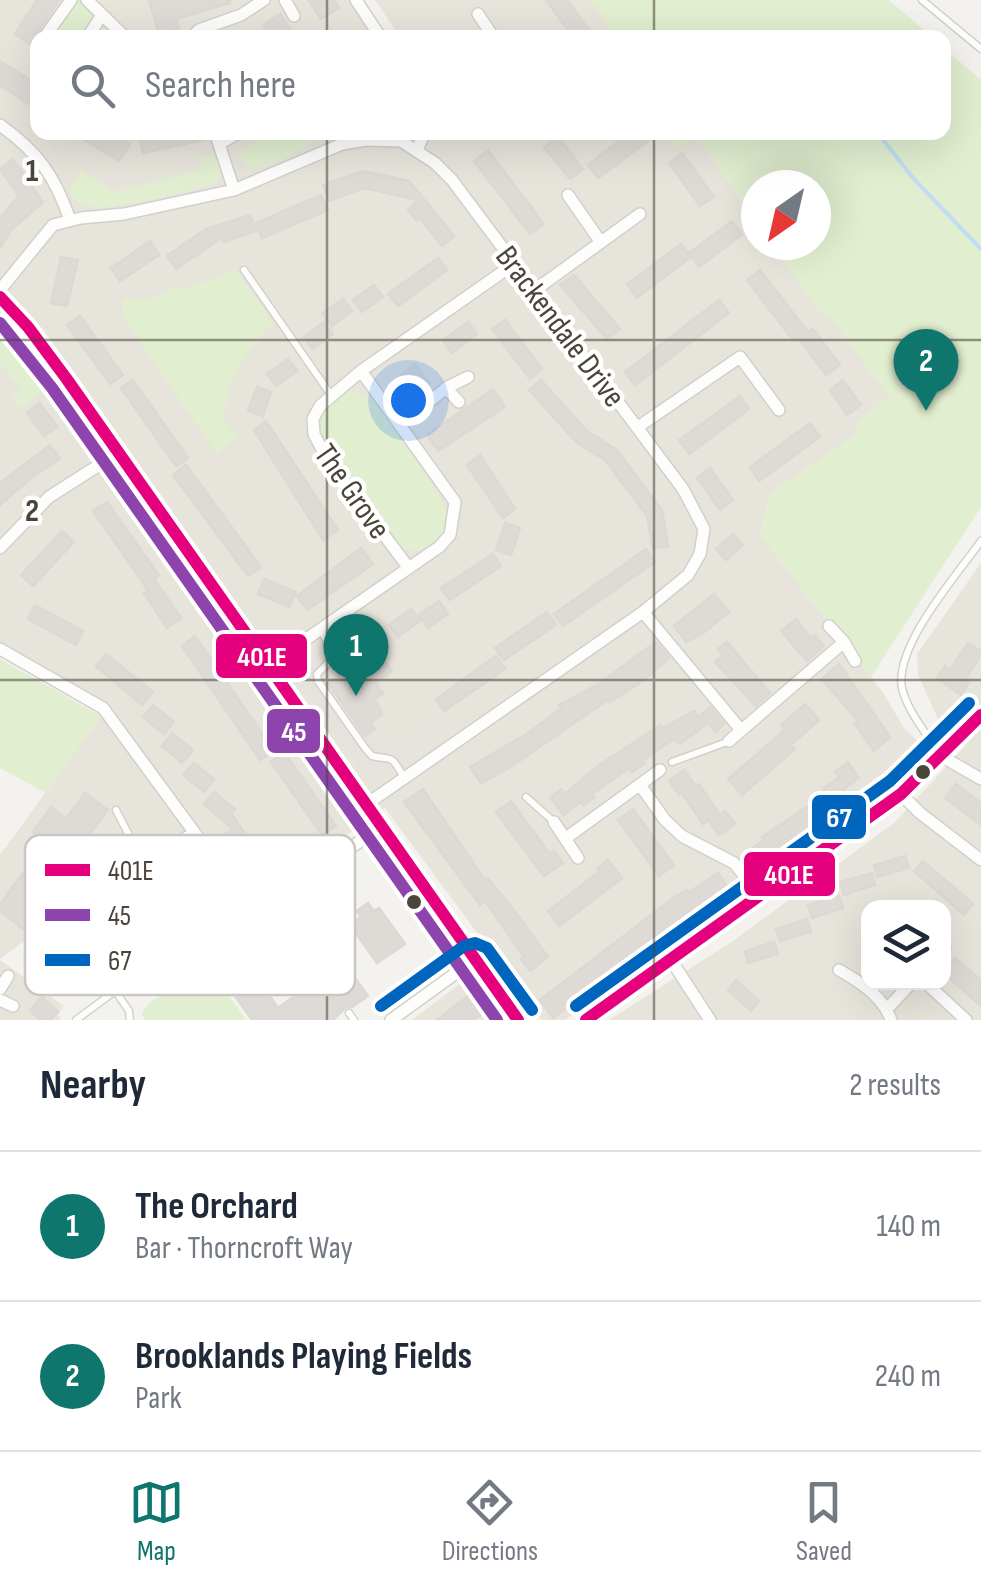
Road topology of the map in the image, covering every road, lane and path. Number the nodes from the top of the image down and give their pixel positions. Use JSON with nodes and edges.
{"nodes":[{"id":1,"x":71,"y":0,"type":"edge"},
{"id":2,"x":87,"y":0,"type":"edge"},
{"id":3,"x":264,"y":0,"type":"edge"},
{"id":4,"x":285,"y":0,"type":"edge"},
{"id":5,"x":356,"y":0,"type":"edge"},
{"id":6,"x":922,"y":0,"type":"edge"},
{"id":7,"x":478,"y":14,"type":"dead end"},
{"id":8,"x":102,"y":15,"type":"junction"},
{"id":9,"x":294,"y":16,"type":"dead end"},
{"id":10,"x":50,"y":30,"type":"edge"},
{"id":11,"x":92,"y":30,"type":"edge"},
{"id":12,"x":118,"y":30,"type":"edge"},
{"id":13,"x":199,"y":30,"type":"edge"},
{"id":14,"x":376,"y":30,"type":"edge"},
{"id":15,"x":488,"y":30,"type":"edge"},
{"id":16,"x":981,"y":49,"type":"edge"},
{"id":17,"x":0,"y":124,"type":"edge"},
{"id":18,"x":219,"y":140,"type":"edge"},
{"id":19,"x":421,"y":140,"type":"edge"},
{"id":20,"x":417,"y":150,"type":"junction"},
{"id":21,"x":234,"y":190,"type":"junction"},
{"id":22,"x":568,"y":196,"type":"dead end"},
{"id":23,"x":640,"y":214,"type":"dead end"},
{"id":24,"x":70,"y":220,"type":"junction"},
{"id":25,"x":600,"y":241,"type":"junction"},
{"id":26,"x":514,"y":264,"type":"junction"},
{"id":27,"x":244,"y":270,"type":"dead end"},
{"id":28,"x":534,"y":290,"type":"junction"},
{"id":29,"x":0,"y":294,"type":"edge"},
{"id":30,"x":361,"y":371,"type":"junction"},
{"id":31,"x":468,"y":377,"type":"dead end"},
{"id":32,"x":446,"y":388,"type":"junction"},
{"id":33,"x":332,"y":396,"type":"junction"},
{"id":34,"x":459,"y":402,"type":"dead end"},
{"id":35,"x":778,"y":410,"type":"dead end"},
{"id":36,"x":402,"y":424,"type":"junction"},
{"id":37,"x":638,"y":427,"type":"junction"},
{"id":38,"x":118,"y":454,"type":"junction"},
{"id":39,"x":981,"y":541,"type":"edge"},
{"id":40,"x":0,"y":548,"type":"edge"},
{"id":41,"x":408,"y":567,"type":"junction"},
{"id":42,"x":642,"y":612,"type":"junction"},
{"id":43,"x":829,"y":626,"type":"dead end"},
{"id":44,"x":320,"y":629,"type":"junction"},
{"id":45,"x":367,"y":629,"type":"dead end"},
{"id":46,"x":844,"y":642,"type":"junction"},
{"id":47,"x":0,"y":650,"type":"edge"},
{"id":48,"x":334,"y":651,"type":"junction"},
{"id":49,"x":855,"y":661,"type":"dead end"},
{"id":50,"x":269,"y":665,"type":"junction"},
{"id":51,"x":981,"y":715,"type":"edge"},
{"id":52,"x":742,"y":730,"type":"junction"},
{"id":53,"x":730,"y":740,"type":"joint"},
{"id":54,"x":941,"y":756,"type":"junction"},
{"id":55,"x":672,"y":762,"type":"dead end"},
{"id":56,"x":660,"y":770,"type":"dead end"},
{"id":57,"x":405,"y":778,"type":"junction"},
{"id":58,"x":981,"y":778,"type":"edge"},
{"id":59,"x":640,"y":785,"type":"junction"},
{"id":60,"x":901,"y":794,"type":"junction"},
{"id":61,"x":526,"y":797,"type":"dead end"},
{"id":62,"x":367,"y":804,"type":"junction"},
{"id":63,"x":116,"y":810,"type":"dead end"},
{"id":64,"x":554,"y":822,"type":"joint"},
{"id":65,"x":382,"y":826,"type":"junction"},
{"id":66,"x":194,"y":831,"type":"junction"},
{"id":67,"x":129,"y":835,"type":"edge"},
{"id":68,"x":186,"y":835,"type":"edge"},
{"id":69,"x":197,"y":835,"type":"edge"},
{"id":70,"x":566,"y":838,"type":"junction"},
{"id":71,"x":355,"y":845,"type":"edge"},
{"id":72,"x":578,"y":858,"type":"dead end"},
{"id":73,"x":981,"y":860,"type":"edge"},
{"id":74,"x":761,"y":896,"type":"junction"},
{"id":75,"x":474,"y":960,"type":"junction"},
{"id":76,"x":671,"y":960,"type":"junction"},
{"id":77,"x":839,"y":970,"type":"dead end"},
{"id":78,"x":8,"y":976,"type":"dead end"},
{"id":79,"x":0,"y":989,"type":"edge"},
{"id":80,"x":906,"y":990,"type":"edge"},
{"id":81,"x":934,"y":990,"type":"edge"},
{"id":82,"x":110,"y":995,"type":"edge"},
{"id":83,"x":118,"y":995,"type":"edge"},
{"id":84,"x":0,"y":1000,"type":"edge"},
{"id":85,"x":13,"y":1006,"type":"dead end"},
{"id":86,"x":889,"y":1014,"type":"edge"},
{"id":87,"x":76,"y":1020,"type":"edge"},
{"id":88,"x":130,"y":1020,"type":"edge"},
{"id":89,"x":391,"y":1020,"type":"edge"},
{"id":90,"x":518,"y":1020,"type":"edge"},
{"id":91,"x":586,"y":1020,"type":"edge"},
{"id":92,"x":710,"y":1020,"type":"edge"},
{"id":93,"x":966,"y":1020,"type":"edge"}],
"edges":[{"from":1,"to":10,"type":"street"},
{"from":2,"to":8,"type":"street"},
{"from":3,"to":13,"type":"street"},
{"from":4,"to":9,"type":"street"},
{"from":5,"to":14,"type":"street"},
{"from":6,"to":16,"type":"lane"},
{"from":7,"to":15,"type":"street"},
{"from":8,"to":11,"type":"street"},
{"from":8,"to":12,"type":"street"},
{"from":17,"to":24,"type":"street"},
{"from":18,"to":21,"type":"street"},
{"from":19,"to":20,"type":"street"},
{"from":20,"to":21,"type":"street","name":"Brackendale Drive"},
{"from":20,"to":26,"type":"street","name":"Brackendale Drive"},
{"from":21,"to":24,"type":"street","name":"Brackendale Drive"},
{"from":22,"to":25,"type":"street"},
{"from":23,"to":25,"type":"street"},
{"from":24,"to":29,"type":"street"},
{"from":25,"to":28,"type":"street"},
{"from":26,"to":28,"type":"street","name":"Brackendale Drive"},
{"from":26,"to":30,"type":"street","name":"The Grove"},
{"from":27,"to":33,"type":"lane"},
{"from":28,"to":37,"type":"street","name":"Brackendale Drive"},
{"from":29,"to":38,"type":"street"},
{"from":30,"to":33,"type":"street","name":"The Grove"},
{"from":30,"to":36,"type":"street","name":"The Grove"},
{"from":31,"to":32,"type":"street"},
{"from":32,"to":34,"type":"street"},
{"from":32,"to":36,"type":"street"},
{"from":33,"to":41,"type":"street","name":"The Grove"},
{"from":35,"to":37,"type":"street"},
{"from":36,"to":41,"type":"street","name":"The Grove"},
{"from":37,"to":42,"type":"street","name":"Brackendale Drive"},
{"from":38,"to":40,"type":"street"},
{"from":38,"to":50,"type":"street"},
{"from":39,"to":54,"type":"lane"},
{"from":41,"to":44,"type":"street","name":"The Grove"},
{"from":42,"to":52,"type":"street"},
{"from":42,"to":57,"type":"street","name":"Brackendale Drive"},
{"from":43,"to":46,"type":"street"},
{"from":44,"to":48,"type":"lane"},
{"from":44,"to":50,"type":"street","name":"The Grove"},
{"from":45,"to":48,"type":"lane"},
{"from":46,"to":49,"type":"street"},
{"from":46,"to":52,"type":"street"},
{"from":47,"to":66,"type":"street"},
{"from":48,"to":57,"type":"lane"},
{"from":50,"to":62,"type":"street"},
{"from":51,"to":54,"type":"street"},
{"from":52,"to":53,"type":"street"},
{"from":53,"to":55,"type":"lane"},
{"from":54,"to":58,"type":"street"},
{"from":54,"to":60,"type":"street"},
{"from":56,"to":59,"type":"street"},
{"from":57,"to":62,"type":"street","name":"Brackendale Drive"},
{"from":59,"to":70,"type":"street"},
{"from":59,"to":74,"type":"street"},
{"from":60,"to":73,"type":"street"},
{"from":60,"to":74,"type":"street"},
{"from":61,"to":64,"type":"lane"},
{"from":62,"to":65,"type":"street"},
{"from":63,"to":67,"type":"lane"},
{"from":64,"to":70,"type":"street"},
{"from":65,"to":71,"type":"street"},
{"from":65,"to":75,"type":"street"},
{"from":66,"to":68,"type":"lane"},
{"from":66,"to":69,"type":"street"},
{"from":70,"to":72,"type":"street"},
{"from":74,"to":76,"type":"street"},
{"from":75,"to":89,"type":"street"},
{"from":75,"to":90,"type":"street"},
{"from":76,"to":91,"type":"street"},
{"from":76,"to":92,"type":"street"},
{"from":77,"to":86,"type":"street"},
{"from":78,"to":79,"type":"street"},
{"from":80,"to":86,"type":"street"},
{"from":81,"to":93,"type":"street"},
{"from":82,"to":87,"type":"lane"},
{"from":83,"to":88,"type":"lane"},
{"from":84,"to":85,"type":"street"}]}
